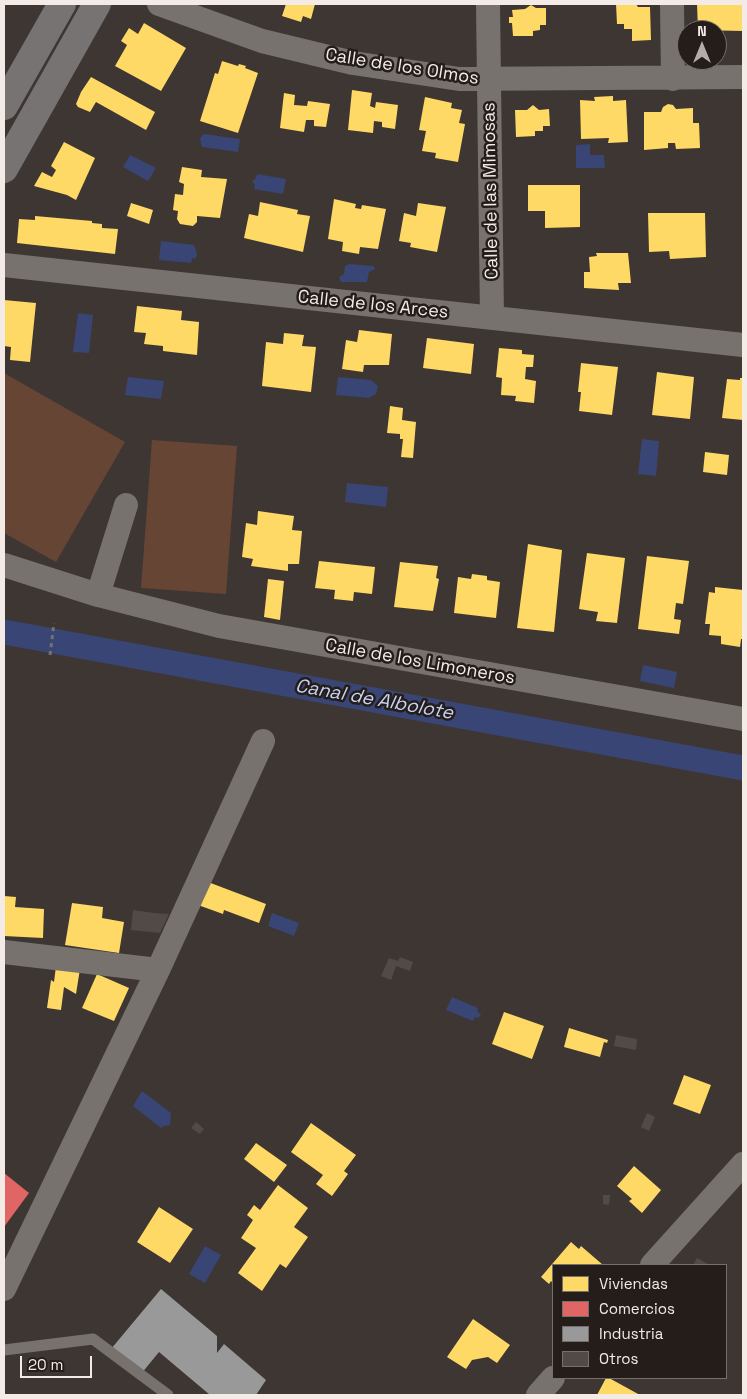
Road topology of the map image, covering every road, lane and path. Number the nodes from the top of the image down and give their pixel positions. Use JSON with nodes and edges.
{"nodes":[{"id":1,"x":62,"y":4,"type":"edge"},
{"id":2,"x":97,"y":4,"type":"edge"},
{"id":3,"x":159,"y":4,"type":"edge"},
{"id":4,"x":488,"y":4,"type":"edge"},
{"id":5,"x":672,"y":4,"type":"edge"},
{"id":6,"x":743,"y":77,"type":"edge"},
{"id":7,"x":672,"y":79,"type":"junction"},
{"id":8,"x":489,"y":80,"type":"junction"},
{"id":9,"x":4,"y":106,"type":"edge"},
{"id":10,"x":4,"y":169,"type":"edge"},
{"id":11,"x":4,"y":265,"type":"edge"},
{"id":12,"x":492,"y":318,"type":"junction"},
{"id":13,"x":743,"y":345,"type":"edge"},
{"id":14,"x":126,"y":505,"type":"dead end"},
{"id":15,"x":4,"y":565,"type":"edge"},
{"id":16,"x":98,"y":595,"type":"junction"},
{"id":17,"x":54,"y":623,"type":"dead end"},
{"id":18,"x":50,"y":655,"type":"dead end"},
{"id":19,"x":743,"y":719,"type":"edge"},
{"id":20,"x":262,"y":741,"type":"dead end"},
{"id":21,"x":4,"y":952,"type":"edge"},
{"id":22,"x":158,"y":970,"type":"junction"},
{"id":23,"x":743,"y":1164,"type":"edge"},
{"id":24,"x":653,"y":1264,"type":"edge"},
{"id":25,"x":4,"y":1289,"type":"edge"},
{"id":26,"x":4,"y":1350,"type":"edge"},
{"id":27,"x":553,"y":1379,"type":"edge"},
{"id":28,"x":168,"y":1395,"type":"edge"},
{"id":29,"x":538,"y":1395,"type":"edge"}],
"edges":[{"from":1,"to":9,"type":"street"},
{"from":2,"to":10,"type":"street"},
{"from":3,"to":8,"type":"street","name":"Calle de los Olmos"},
{"from":4,"to":8,"type":"street","name":"Calle de las Mimosas"},
{"from":5,"to":7,"type":"street"},
{"from":6,"to":7,"type":"street","name":"Calle de los Olmos"},
{"from":7,"to":8,"type":"street","name":"Calle de los Olmos"},
{"from":8,"to":12,"type":"street","name":"Calle de las Mimosas"},
{"from":11,"to":12,"type":"street","name":"Calle de los Arces"},
{"from":12,"to":13,"type":"street","name":"Calle de los Arces"},
{"from":14,"to":16,"type":"street"},
{"from":15,"to":16,"type":"street","name":"Calle de los Limoneros"},
{"from":16,"to":19,"type":"street","name":"Calle de los Limoneros"},
{"from":17,"to":18,"type":"path"},
{"from":20,"to":22,"type":"street"},
{"from":21,"to":22,"type":"street"},
{"from":22,"to":25,"type":"street"},
{"from":23,"to":24,"type":"street"},
{"from":26,"to":28,"type":"lane"},
{"from":27,"to":29,"type":"street"}]}
